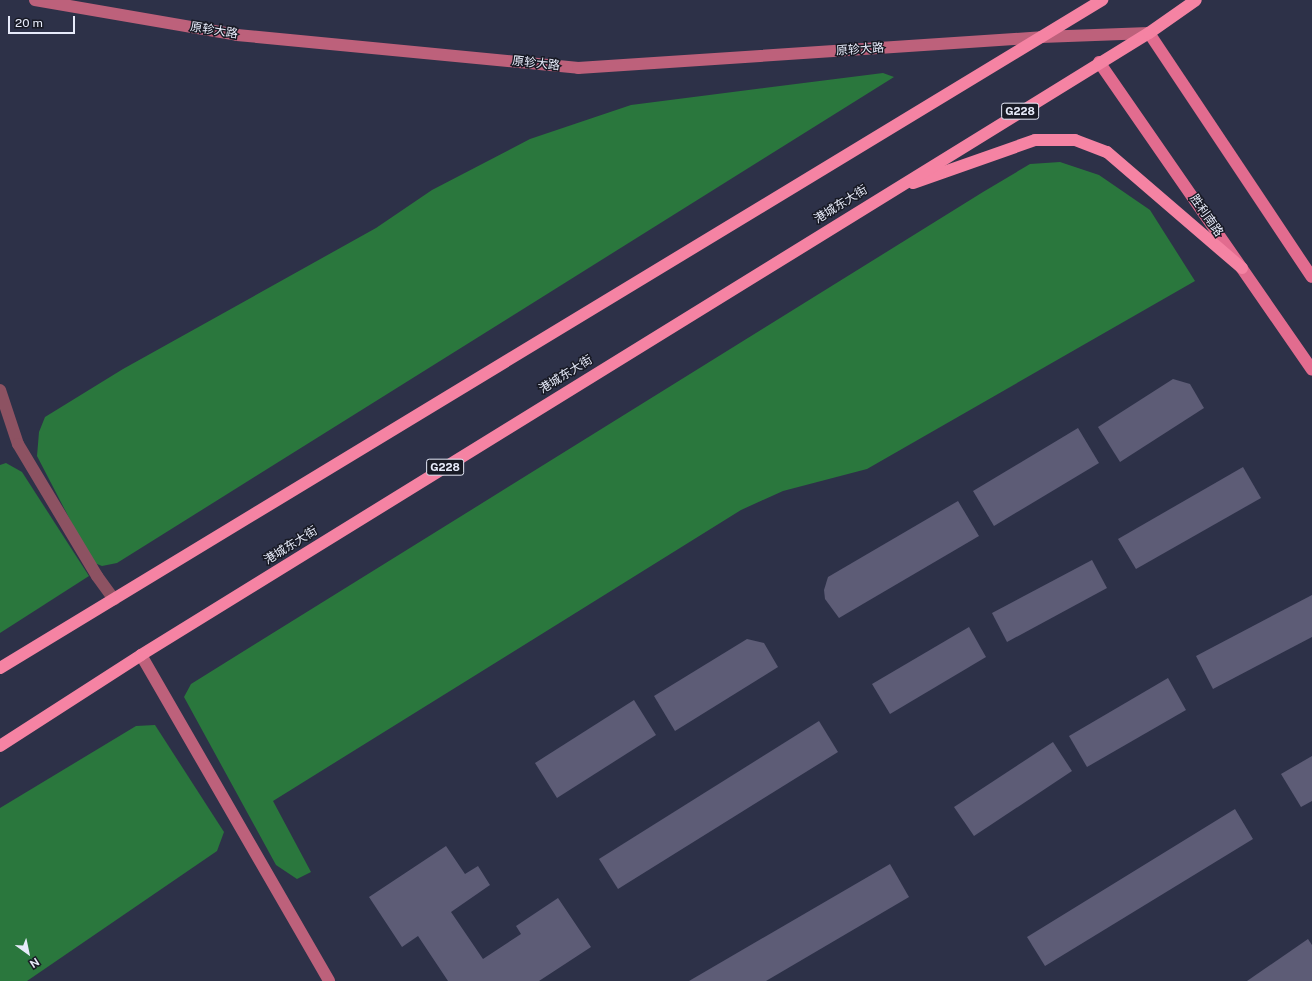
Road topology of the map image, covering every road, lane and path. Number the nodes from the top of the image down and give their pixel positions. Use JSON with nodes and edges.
{"nodes":[{"id":1,"x":35,"y":0,"type":"edge"},
{"id":2,"x":1102,"y":0,"type":"edge"},
{"id":3,"x":1196,"y":0,"type":"edge"},
{"id":4,"x":1181,"y":4,"type":"edge"},
{"id":5,"x":1149,"y":33,"type":"junction"},
{"id":6,"x":1041,"y":37,"type":"junction"},
{"id":7,"x":1099,"y":62,"type":"junction"},
{"id":8,"x":891,"y":190,"type":"junction"},
{"id":9,"x":1242,"y":268,"type":"junction"},
{"id":10,"x":1312,"y":277,"type":"edge"},
{"id":11,"x":1312,"y":370,"type":"edge"},
{"id":12,"x":0,"y":390,"type":"edge"},
{"id":13,"x":114,"y":599,"type":"junction"},
{"id":14,"x":141,"y":655,"type":"junction"},
{"id":15,"x":0,"y":668,"type":"edge"},
{"id":16,"x":0,"y":746,"type":"edge"},
{"id":17,"x":329,"y":981,"type":"edge"}],
"edges":[{"from":1,"to":6,"type":"street","name":"原轸大路"},
{"from":2,"to":6,"type":"highway"},
{"from":3,"to":4,"type":"highway","number":"G228"},
{"from":4,"to":5,"type":"highway","number":"G228"},
{"from":5,"to":6,"type":"street","name":"原轸大路"},
{"from":5,"to":7,"type":"highway","name":"港城东大街","number":"G228"},
{"from":5,"to":10,"type":"main road"},
{"from":6,"to":13,"type":"highway"},
{"from":7,"to":8,"type":"highway","name":"港城东大街","number":"G228"},
{"from":7,"to":9,"type":"main road","name":"胜利南路"},
{"from":8,"to":9,"type":"highway"},
{"from":8,"to":14,"type":"highway","name":"港城东大街","number":"G228"},
{"from":9,"to":11,"type":"main road","name":"胜利南路"},
{"from":12,"to":13,"type":"street"},
{"from":13,"to":15,"type":"highway"},
{"from":14,"to":16,"type":"highway","name":"港城东大街","number":"G228"},
{"from":14,"to":17,"type":"street"}]}
